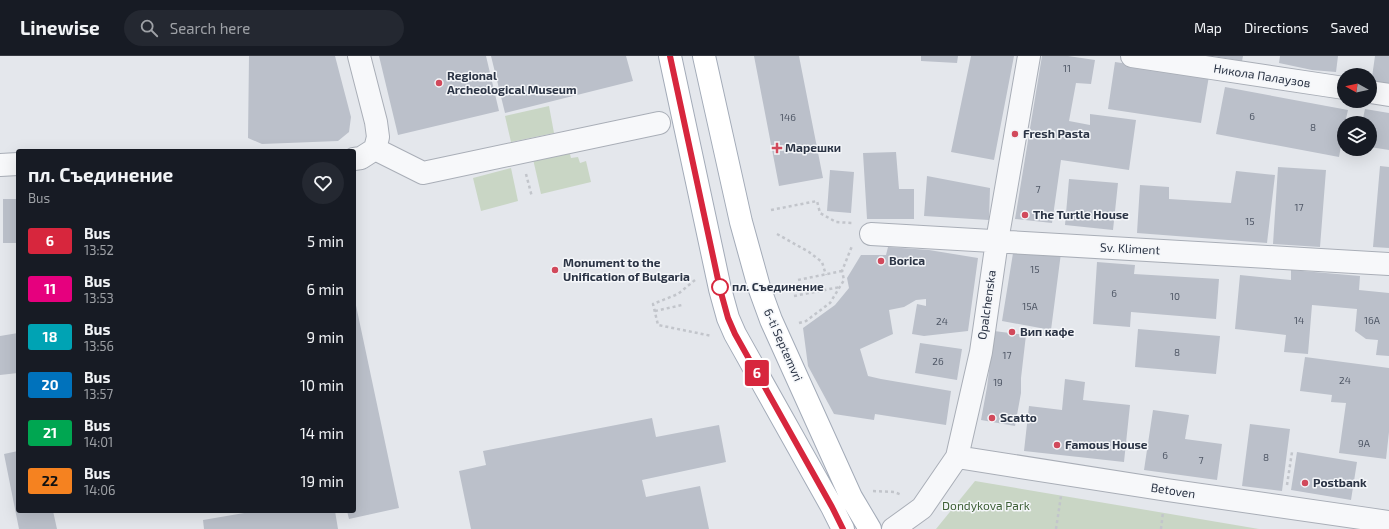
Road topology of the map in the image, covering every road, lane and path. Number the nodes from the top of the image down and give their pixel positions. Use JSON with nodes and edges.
{"nodes":[{"id":1,"x":359,"y":56,"type":"edge"},
{"id":2,"x":670,"y":56,"type":"edge"},
{"id":3,"x":704,"y":56,"type":"edge"},
{"id":4,"x":1029,"y":56,"type":"edge"},
{"id":5,"x":1132,"y":56,"type":"edge"},
{"id":6,"x":1337,"y":87,"type":"edge"},
{"id":7,"x":1377,"y":93,"type":"edge"},
{"id":8,"x":1389,"y":95,"type":"edge"},
{"id":9,"x":659,"y":123,"type":"dead end"},
{"id":10,"x":374,"y":150,"type":"junction"},
{"id":11,"x":356,"y":158,"type":"edge"},
{"id":12,"x":16,"y":164,"type":"edge"},
{"id":13,"x":0,"y":165,"type":"edge"},
{"id":14,"x":771,"y":210,"type":"dead end"},
{"id":15,"x":865,"y":231,"type":"junction"},
{"id":16,"x":777,"y":234,"type":"dead end"},
{"id":17,"x":997,"y":241,"type":"junction"},
{"id":18,"x":1389,"y":264,"type":"edge"},
{"id":19,"x":842,"y":271,"type":"junction"},
{"id":20,"x":826,"y":274,"type":"junction"},
{"id":21,"x":696,"y":278,"type":"dead end"},
{"id":22,"x":798,"y":280,"type":"dead end"},
{"id":23,"x":840,"y":287,"type":"junction"},
{"id":24,"x":794,"y":296,"type":"dead end"},
{"id":25,"x":682,"y":305,"type":"dead end"},
{"id":26,"x":655,"y":311,"type":"junction"},
{"id":27,"x":799,"y":323,"type":"dead end"},
{"id":28,"x":716,"y":337,"type":"dead end"},
{"id":29,"x":1292,"y":452,"type":"dead end"},
{"id":30,"x":957,"y":457,"type":"junction"},
{"id":31,"x":1065,"y":474,"type":"junction"},
{"id":32,"x":870,"y":491,"type":"dead end"},
{"id":33,"x":906,"y":497,"type":"dead end"},
{"id":34,"x":1284,"y":507,"type":"junction"},
{"id":35,"x":1389,"y":522,"type":"edge"},
{"id":36,"x":843,"y":529,"type":"edge"},
{"id":37,"x":870,"y":529,"type":"edge"},
{"id":38,"x":893,"y":529,"type":"edge"},
{"id":39,"x":1056,"y":529,"type":"edge"}],
"edges":[{"from":1,"to":10,"type":"street"},
{"from":2,"to":36,"type":"main road"},
{"from":3,"to":37,"type":"main road","name":"6-ti Septemvri"},
{"from":4,"to":17,"type":"street","name":"Opalchenska"},
{"from":5,"to":6,"type":"street","name":"Никола Палаузов"},
{"from":7,"to":8,"type":"street"},
{"from":9,"to":10,"type":"street"},
{"from":10,"to":11,"type":"street"},
{"from":12,"to":13,"type":"street"},
{"from":14,"to":15,"type":"path"},
{"from":15,"to":17,"type":"street","name":"Sv. Kliment"},
{"from":15,"to":19,"type":"path"},
{"from":16,"to":20,"type":"path"},
{"from":17,"to":18,"type":"street","name":"Sv. Kliment"},
{"from":17,"to":30,"type":"street","name":"Opalchenska"},
{"from":19,"to":20,"type":"path"},
{"from":19,"to":23,"type":"path"},
{"from":20,"to":22,"type":"path"},
{"from":21,"to":26,"type":"path"},
{"from":23,"to":24,"type":"path"},
{"from":23,"to":27,"type":"path"},
{"from":25,"to":26,"type":"path"},
{"from":26,"to":28,"type":"path"},
{"from":29,"to":34,"type":"path"},
{"from":30,"to":31,"type":"street","name":"Betoven"},
{"from":30,"to":38,"type":"street","name":"Opalchenska"},
{"from":31,"to":34,"type":"street","name":"Betoven"},
{"from":31,"to":39,"type":"path"},
{"from":32,"to":33,"type":"path"},
{"from":34,"to":35,"type":"street","name":"Betoven"}]}
